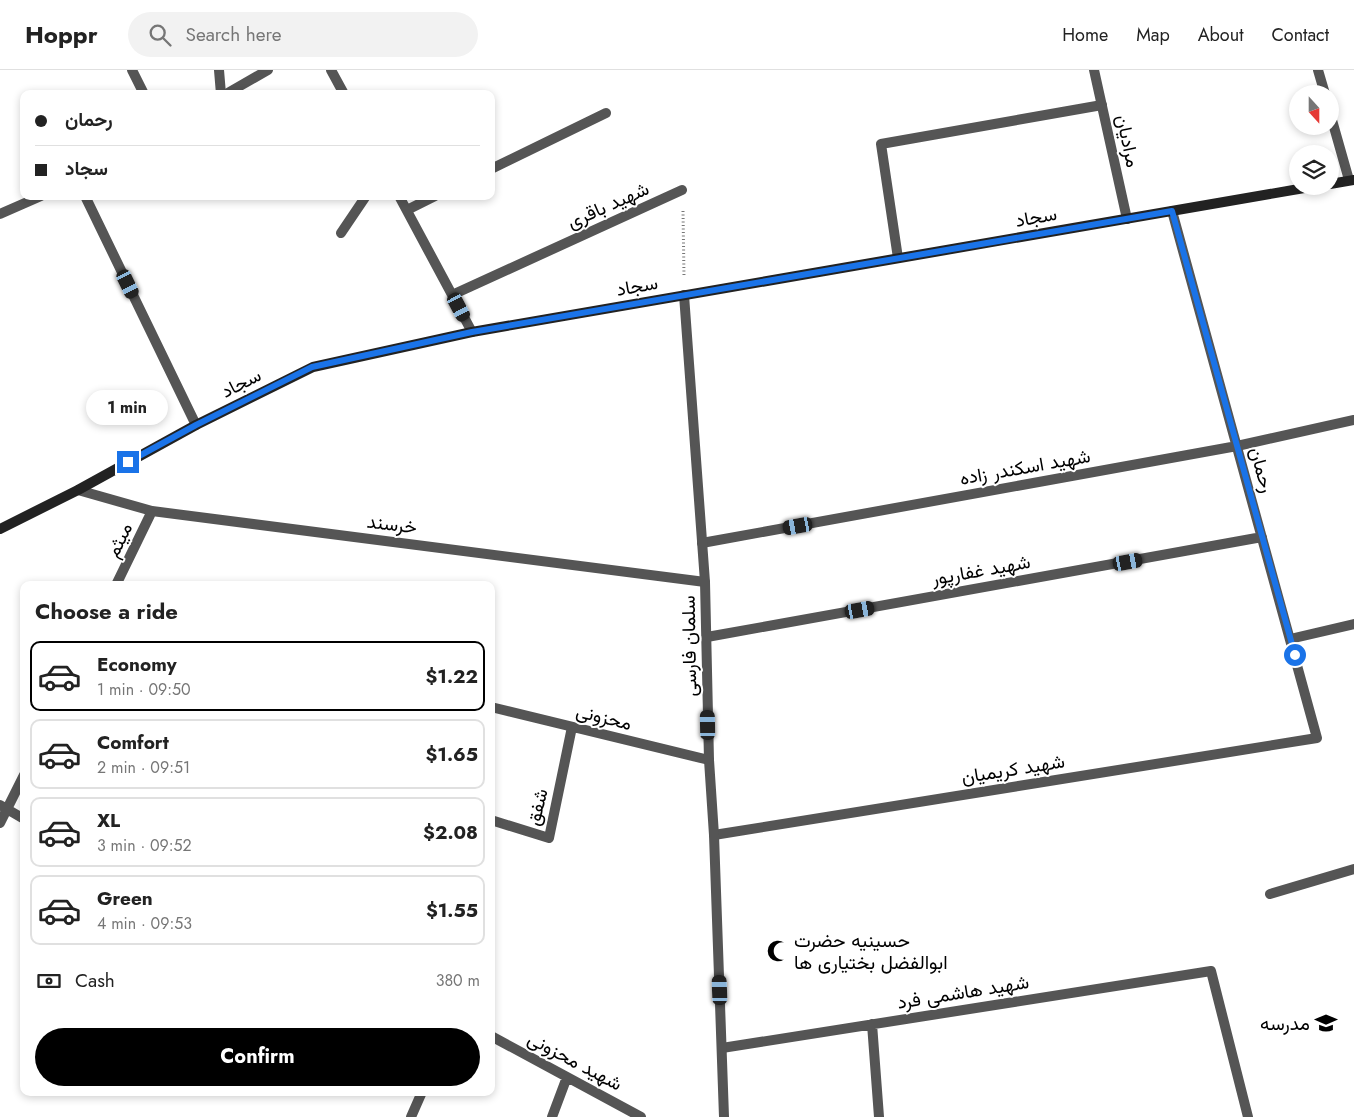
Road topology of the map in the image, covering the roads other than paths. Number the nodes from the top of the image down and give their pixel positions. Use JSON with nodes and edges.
{"nodes":[{"id":1,"x":132,"y":70,"type":"edge"},
{"id":2,"x":219,"y":70,"type":"edge"},
{"id":3,"x":268,"y":70,"type":"edge"},
{"id":4,"x":331,"y":70,"type":"edge"},
{"id":5,"x":1094,"y":70,"type":"edge"},
{"id":6,"x":1318,"y":70,"type":"edge"},
{"id":7,"x":1322,"y":85,"type":"edge"},
{"id":8,"x":142,"y":90,"type":"edge"},
{"id":9,"x":221,"y":90,"type":"edge"},
{"id":10,"x":233,"y":90,"type":"edge"},
{"id":11,"x":342,"y":90,"type":"edge"},
{"id":12,"x":1102,"y":106,"type":"junction"},
{"id":13,"x":606,"y":112,"type":"dead end"},
{"id":14,"x":1337,"y":135,"type":"edge"},
{"id":15,"x":495,"y":167,"type":"edge"},
{"id":16,"x":1352,"y":180,"type":"edge"},
{"id":17,"x":1339,"y":182,"type":"edge"},
{"id":18,"x":682,"y":190,"type":"road end"},
{"id":19,"x":1289,"y":191,"type":"edge"},
{"id":20,"x":33,"y":200,"type":"edge"},
{"id":21,"x":87,"y":200,"type":"edge"},
{"id":22,"x":363,"y":200,"type":"edge"},
{"id":23,"x":401,"y":200,"type":"edge"},
{"id":24,"x":427,"y":200,"type":"edge"},
{"id":25,"x":407,"y":210,"type":"junction"},
{"id":26,"x":1172,"y":211,"type":"junction"},
{"id":27,"x":0,"y":214,"type":"edge"},
{"id":28,"x":1127,"y":219,"type":"junction"},
{"id":29,"x":341,"y":233,"type":"dead end"},
{"id":30,"x":898,"y":258,"type":"junction"},
{"id":31,"x":452,"y":295,"type":"junction"},
{"id":32,"x":684,"y":295,"type":"junction"},
{"id":33,"x":472,"y":332,"type":"junction"},
{"id":34,"x":1354,"y":420,"type":"edge"},
{"id":35,"x":196,"y":425,"type":"junction"},
{"id":36,"x":1237,"y":446,"type":"junction"},
{"id":37,"x":78,"y":490,"type":"junction"},
{"id":38,"x":152,"y":511,"type":"junction"},
{"id":39,"x":0,"y":529,"type":"edge"},
{"id":40,"x":1262,"y":538,"type":"junction"},
{"id":41,"x":702,"y":543,"type":"junction"},
{"id":42,"x":118,"y":581,"type":"edge"},
{"id":43,"x":705,"y":582,"type":"junction"},
{"id":44,"x":1354,"y":624,"type":"edge"},
{"id":45,"x":707,"y":637,"type":"junction"},
{"id":46,"x":1290,"y":638,"type":"junction"},
{"id":47,"x":495,"y":708,"type":"edge"},
{"id":48,"x":572,"y":727,"type":"junction"},
{"id":49,"x":1317,"y":738,"type":"joint"},
{"id":50,"x":709,"y":760,"type":"junction"},
{"id":51,"x":20,"y":781,"type":"edge"},
{"id":52,"x":3,"y":807,"type":"edge"},
{"id":53,"x":20,"y":817,"type":"edge"},
{"id":54,"x":495,"y":821,"type":"edge"},
{"id":55,"x":0,"y":823,"type":"edge"},
{"id":56,"x":714,"y":835,"type":"junction"},
{"id":57,"x":1354,"y":869,"type":"edge"},
{"id":58,"x":1270,"y":894,"type":"dead end"},
{"id":59,"x":872,"y":1024,"type":"junction"},
{"id":60,"x":495,"y":1038,"type":"edge"},
{"id":61,"x":722,"y":1048,"type":"junction"},
{"id":62,"x":567,"y":1077,"type":"junction"},
{"id":63,"x":420,"y":1096,"type":"edge"},
{"id":64,"x":411,"y":1117,"type":"edge"},
{"id":65,"x":552,"y":1117,"type":"edge"},
{"id":66,"x":641,"y":1117,"type":"edge"},
{"id":67,"x":724,"y":1117,"type":"edge"},
{"id":68,"x":879,"y":1117,"type":"edge"},
{"id":69,"x":1248,"y":1117,"type":"edge"}],
"edges":[{"from":1,"to":8,"type":"street"},
{"from":2,"to":9,"type":"street"},
{"from":3,"to":10,"type":"street"},
{"from":4,"to":11,"type":"street"},
{"from":5,"to":12,"type":"street","name":"مرادیان"},
{"from":6,"to":7,"type":"street"},
{"from":12,"to":28,"type":"street","name":"مرادیان"},
{"from":12,"to":30,"type":"street"},
{"from":13,"to":15,"type":"street"},
{"from":14,"to":16,"type":"street"},
{"from":16,"to":17,"type":"street"},
{"from":18,"to":31,"type":"street","name":"شهید باقری"},
{"from":19,"to":26,"type":"street","name":"سجاد"},
{"from":20,"to":27,"type":"street"},
{"from":21,"to":35,"type":"street"},
{"from":22,"to":29,"type":"street"},
{"from":23,"to":25,"type":"street"},
{"from":24,"to":25,"type":"street"},
{"from":25,"to":31,"type":"street"},
{"from":26,"to":28,"type":"street","name":"سجاد"},
{"from":26,"to":36,"type":"street","name":"رحمان"},
{"from":28,"to":30,"type":"street","name":"سجاد"},
{"from":30,"to":32,"type":"street","name":"سجاد"},
{"from":31,"to":33,"type":"street"},
{"from":32,"to":33,"type":"street","name":"سجاد"},
{"from":32,"to":41,"type":"street","name":"سلمان فارسی"},
{"from":33,"to":35,"type":"street","name":"سجاد"},
{"from":34,"to":36,"type":"street","name":"شهید اسکندر زاده"},
{"from":35,"to":37,"type":"street","name":"سجاد"},
{"from":36,"to":40,"type":"street","name":"رحمان"},
{"from":36,"to":41,"type":"street","name":"شهید اسکندر زاده"},
{"from":37,"to":38,"type":"street","name":"خرسند"},
{"from":37,"to":39,"type":"street","name":"سجاد"},
{"from":38,"to":42,"type":"street","name":"میثم"},
{"from":38,"to":43,"type":"street","name":"خرسند"},
{"from":40,"to":45,"type":"street","name":"شهید غفارپور"},
{"from":40,"to":46,"type":"street","name":"رحمان"},
{"from":41,"to":43,"type":"street","name":"سلمان فارسی"},
{"from":43,"to":45,"type":"street","name":"سلمان فارسی"},
{"from":44,"to":46,"type":"street"},
{"from":45,"to":50,"type":"street","name":"سلمان فارسی"},
{"from":46,"to":49,"type":"street","name":"رحمان"},
{"from":47,"to":48,"type":"street","name":"محزونی"},
{"from":48,"to":50,"type":"street","name":"محزونی"},
{"from":48,"to":54,"type":"street","name":"شفق"},
{"from":49,"to":56,"type":"street","name":"شهید کریمیان"},
{"from":50,"to":56,"type":"street","name":"سلمان فارسی"},
{"from":51,"to":52,"type":"street"},
{"from":52,"to":53,"type":"street"},
{"from":52,"to":55,"type":"street"},
{"from":56,"to":61,"type":"street","name":"سلمان فارسی"},
{"from":57,"to":58,"type":"street"},
{"from":59,"to":61,"type":"street","name":"شهید هاشمی فرد"},
{"from":59,"to":68,"type":"street"},
{"from":59,"to":69,"type":"street","name":"شهید هاشمی فرد"},
{"from":60,"to":62,"type":"street","name":"شهید محزونی"},
{"from":61,"to":67,"type":"street","name":"سلمان فارسی"},
{"from":62,"to":65,"type":"street"},
{"from":62,"to":66,"type":"street","name":"شهید محزونی"},
{"from":63,"to":64,"type":"street"}]}
